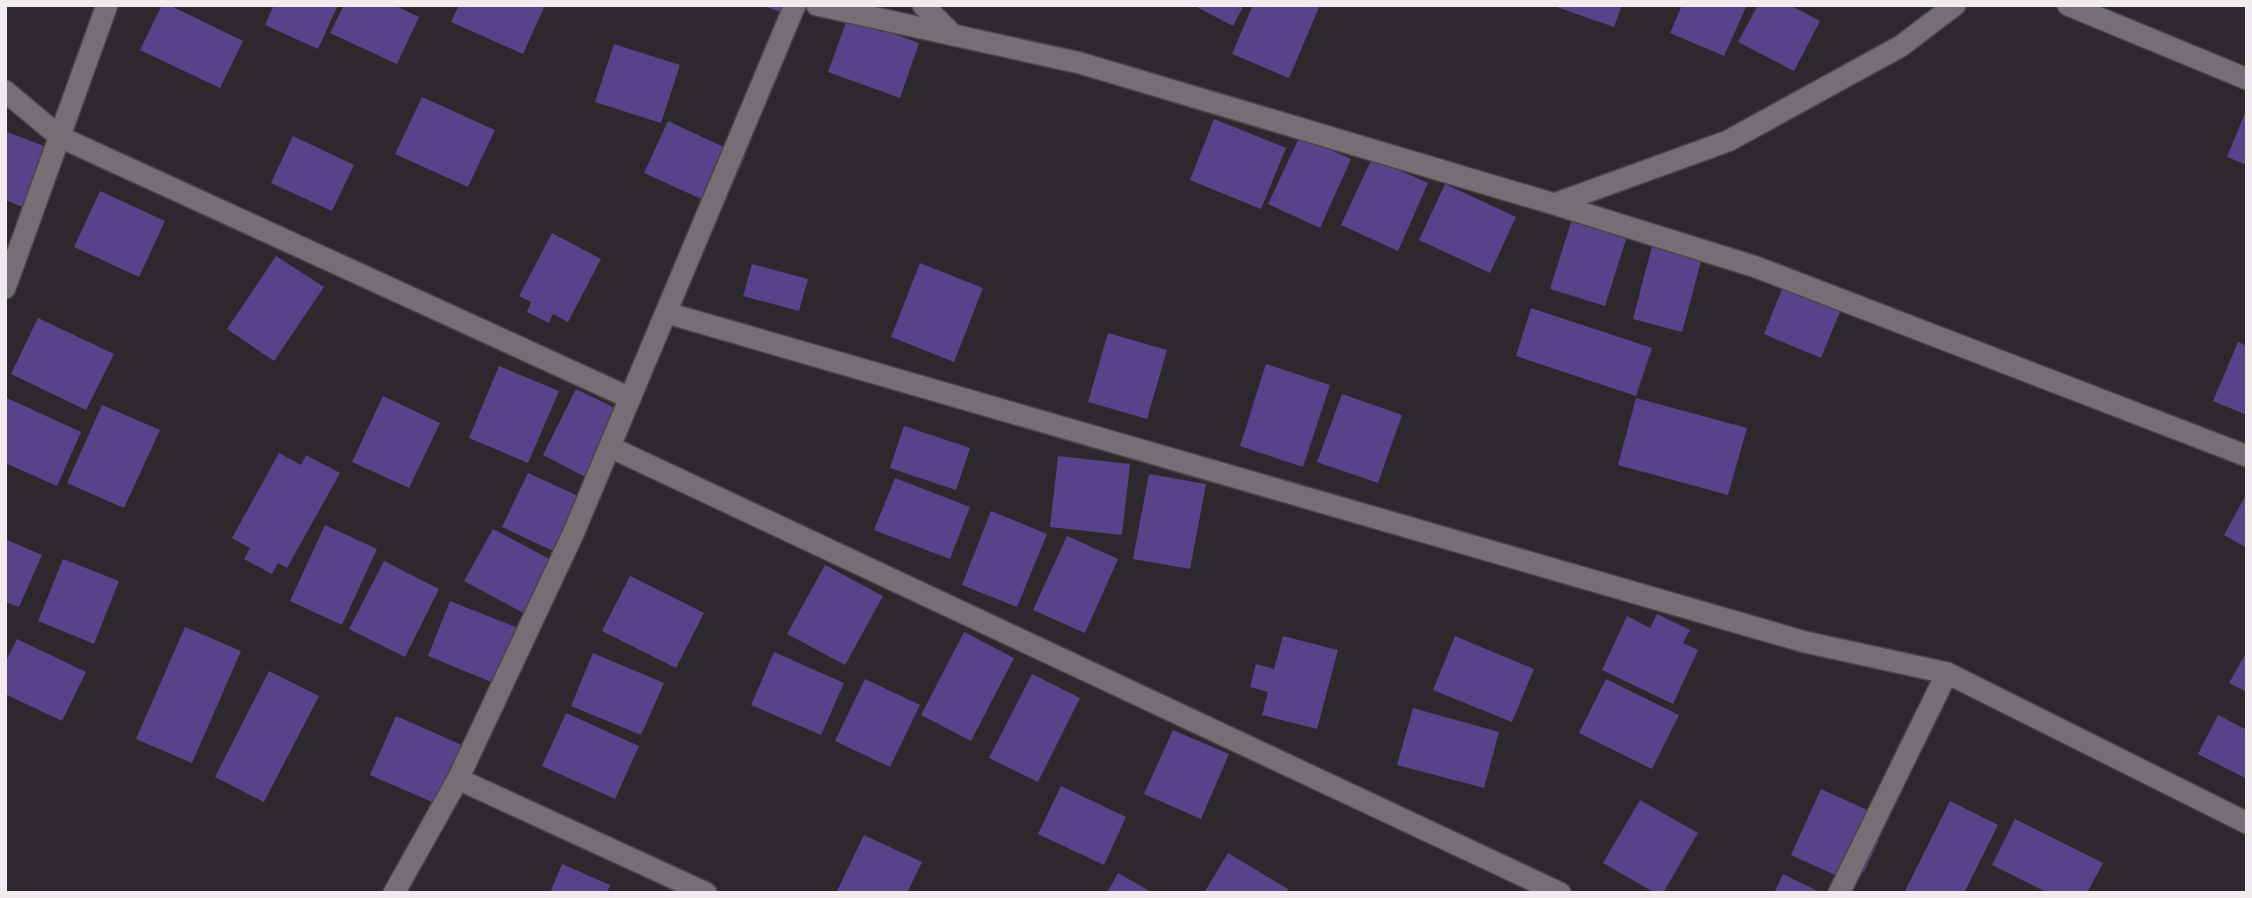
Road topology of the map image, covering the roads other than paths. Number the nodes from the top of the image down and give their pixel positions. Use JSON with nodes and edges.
{"nodes":[{"id":1,"x":107,"y":5,"type":"edge"},
{"id":2,"x":795,"y":5,"type":"edge"},
{"id":3,"x":817,"y":5,"type":"edge"},
{"id":4,"x":923,"y":5,"type":"edge"},
{"id":5,"x":1955,"y":5,"type":"edge"},
{"id":6,"x":2068,"y":5,"type":"edge"},
{"id":7,"x":953,"y":35,"type":"junction"},
{"id":8,"x":2247,"y":79,"type":"edge"},
{"id":9,"x":5,"y":91,"type":"edge"},
{"id":10,"x":60,"y":136,"type":"junction"},
{"id":11,"x":1554,"y":204,"type":"junction"},
{"id":12,"x":5,"y":288,"type":"edge"},
{"id":13,"x":667,"y":313,"type":"junction"},
{"id":14,"x":630,"y":398,"type":"junction"},
{"id":15,"x":610,"y":447,"type":"junction"},
{"id":16,"x":2247,"y":456,"type":"edge"},
{"id":17,"x":1947,"y":673,"type":"junction"},
{"id":18,"x":458,"y":779,"type":"junction"},
{"id":19,"x":2247,"y":823,"type":"edge"},
{"id":20,"x":394,"y":893,"type":"edge"},
{"id":21,"x":706,"y":893,"type":"edge"},
{"id":22,"x":1560,"y":893,"type":"edge"},
{"id":23,"x":1839,"y":893,"type":"edge"}],
"edges":[{"from":1,"to":10,"type":"street"},
{"from":2,"to":13,"type":"street"},
{"from":3,"to":7,"type":"street"},
{"from":4,"to":7,"type":"street"},
{"from":5,"to":11,"type":"street"},
{"from":6,"to":8,"type":"street"},
{"from":7,"to":11,"type":"street"},
{"from":9,"to":10,"type":"street"},
{"from":10,"to":12,"type":"street"},
{"from":10,"to":14,"type":"street"},
{"from":11,"to":16,"type":"street"},
{"from":13,"to":14,"type":"street"},
{"from":13,"to":17,"type":"street"},
{"from":14,"to":15,"type":"street"},
{"from":15,"to":18,"type":"street"},
{"from":15,"to":22,"type":"street"},
{"from":17,"to":19,"type":"street"},
{"from":17,"to":23,"type":"street"},
{"from":18,"to":20,"type":"street"},
{"from":18,"to":21,"type":"street"}]}
